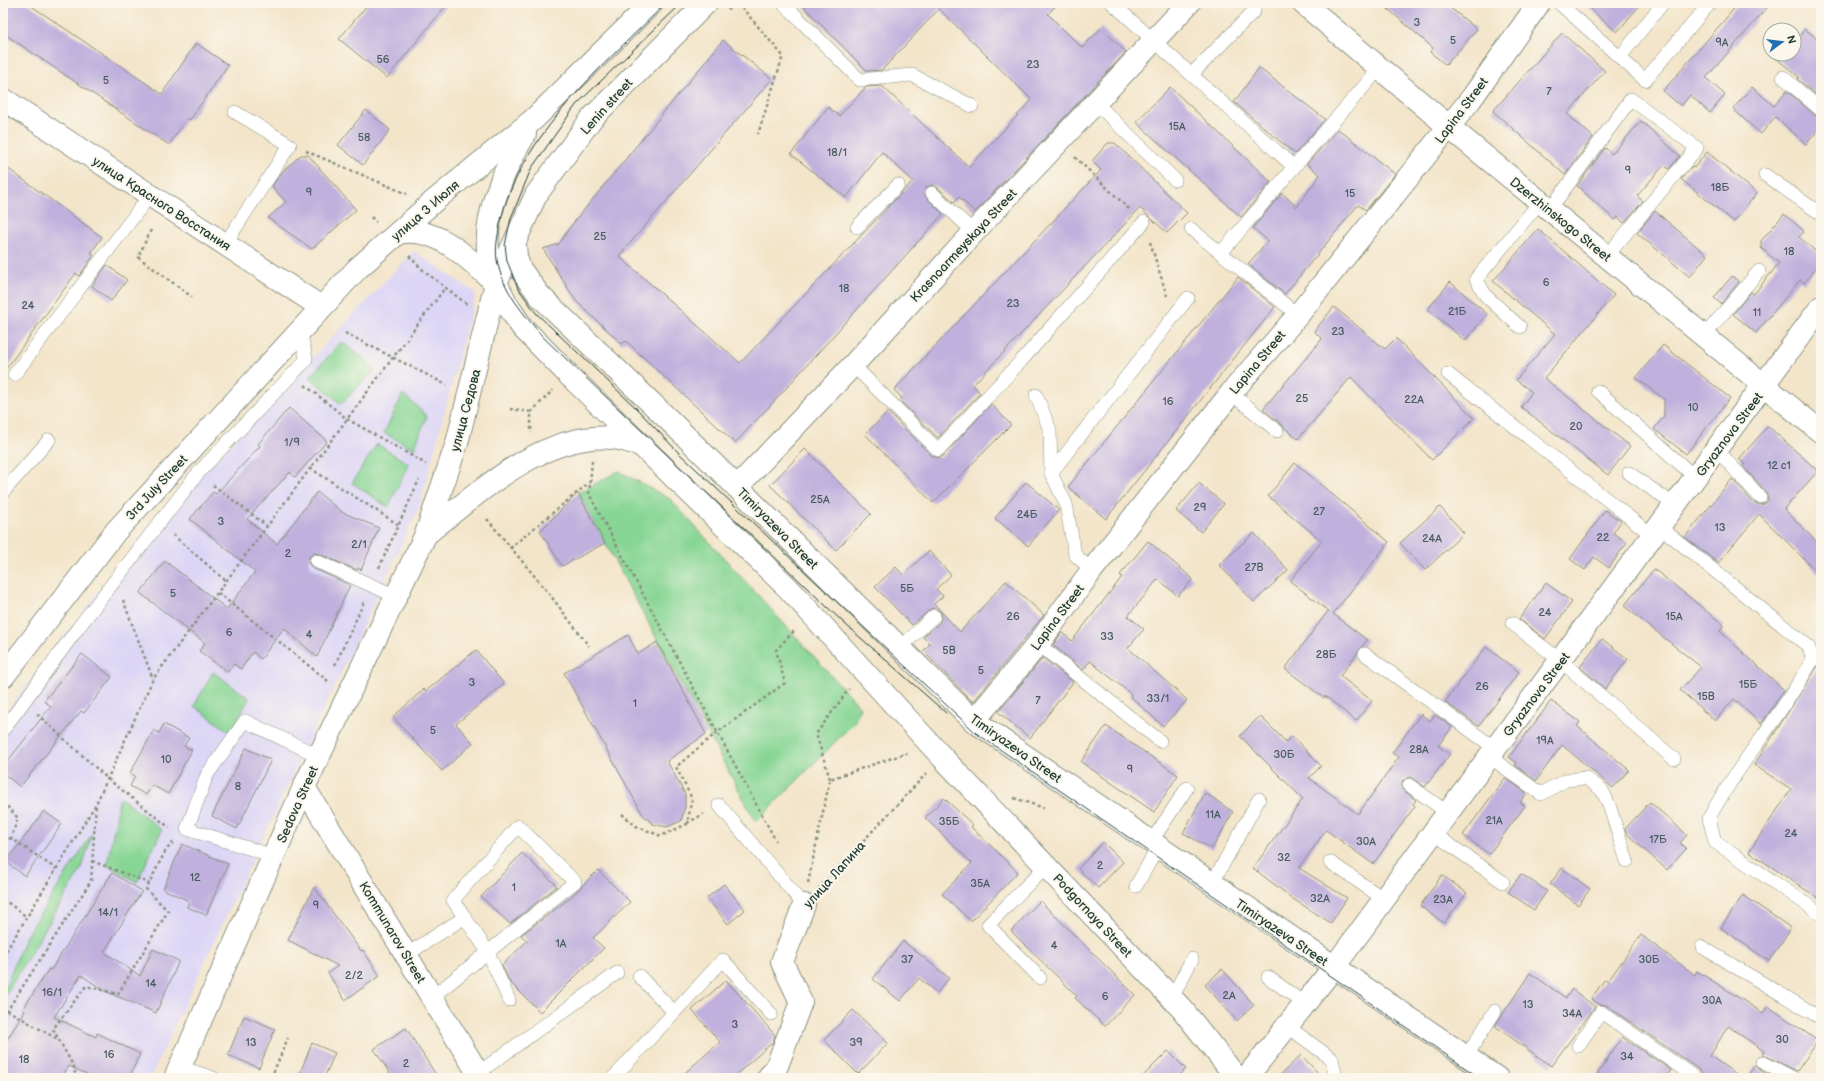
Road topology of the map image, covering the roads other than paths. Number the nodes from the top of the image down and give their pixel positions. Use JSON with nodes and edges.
{"nodes":[{"id":1,"x":652,"y":3,"type":"edge"},
{"id":2,"x":706,"y":3,"type":"edge"},
{"id":3,"x":783,"y":3,"type":"edge"},
{"id":4,"x":1112,"y":3,"type":"edge"},
{"id":5,"x":1189,"y":3,"type":"edge"},
{"id":6,"x":1303,"y":3,"type":"edge"},
{"id":7,"x":1539,"y":3,"type":"edge"},
{"id":8,"x":1559,"y":3,"type":"edge"},
{"id":9,"x":1663,"y":3,"type":"edge"},
{"id":10,"x":1710,"y":3,"type":"edge"},
{"id":11,"x":1254,"y":11,"type":"dead end"},
{"id":12,"x":1154,"y":41,"type":"junction"},
{"id":13,"x":1620,"y":57,"type":"junction"},
{"id":14,"x":1380,"y":68,"type":"junction"},
{"id":15,"x":1192,"y":74,"type":"junction"},
{"id":16,"x":1783,"y":77,"type":"dead end"},
{"id":17,"x":3,"y":99,"type":"edge"},
{"id":18,"x":1096,"y":103,"type":"junction"},
{"id":19,"x":972,"y":106,"type":"dead end"},
{"id":20,"x":1821,"y":110,"type":"edge"},
{"id":21,"x":235,"y":112,"type":"dead end"},
{"id":22,"x":534,"y":119,"type":"junction"},
{"id":23,"x":1449,"y":127,"type":"junction"},
{"id":24,"x":1294,"y":167,"type":"junction"},
{"id":25,"x":1765,"y":175,"type":"dead end"},
{"id":26,"x":1175,"y":180,"type":"dead end"},
{"id":27,"x":898,"y":185,"type":"dead end"},
{"id":28,"x":932,"y":193,"type":"dead end"},
{"id":29,"x":150,"y":195,"type":"junction"},
{"id":30,"x":1545,"y":205,"type":"junction"},
{"id":31,"x":1821,"y":214,"type":"edge"},
{"id":32,"x":1144,"y":222,"type":"road end"},
{"id":33,"x":857,"y":227,"type":"dead end"},
{"id":34,"x":1191,"y":229,"type":"dead end"},
{"id":35,"x":974,"y":232,"type":"junction"},
{"id":36,"x":398,"y":233,"type":"junction"},
{"id":37,"x":225,"y":244,"type":"junction"},
{"id":38,"x":515,"y":244,"type":"junction"},
{"id":39,"x":1221,"y":253,"type":"junction"},
{"id":40,"x":1607,"y":256,"type":"junction"},
{"id":41,"x":1759,"y":270,"type":"dead end"},
{"id":42,"x":496,"y":283,"type":"junction"},
{"id":43,"x":540,"y":296,"type":"junction"},
{"id":44,"x":1188,"y":298,"type":"dead end"},
{"id":45,"x":321,"y":307,"type":"junction"},
{"id":46,"x":1821,"y":307,"type":"edge"},
{"id":47,"x":1298,"y":315,"type":"junction"},
{"id":48,"x":1520,"y":327,"type":"dead end"},
{"id":49,"x":300,"y":330,"type":"junction"},
{"id":50,"x":1704,"y":336,"type":"junction"},
{"id":51,"x":853,"y":365,"type":"junction"},
{"id":52,"x":1448,"y":374,"type":"dead end"},
{"id":53,"x":14,"y":376,"type":"dead end"},
{"id":54,"x":1765,"y":386,"type":"junction"},
{"id":55,"x":1598,"y":391,"type":"dead end"},
{"id":56,"x":1231,"y":393,"type":"junction"},
{"id":57,"x":1036,"y":395,"type":"dead end"},
{"id":58,"x":1277,"y":431,"type":"dead end"},
{"id":59,"x":1821,"y":432,"type":"edge"},
{"id":60,"x":49,"y":440,"type":"dead end"},
{"id":61,"x":643,"y":446,"type":"junction"},
{"id":62,"x":1717,"y":450,"type":"junction"},
{"id":63,"x":1051,"y":473,"type":"junction"},
{"id":64,"x":1629,"y":473,"type":"dead end"},
{"id":65,"x":1696,"y":478,"type":"junction"},
{"id":66,"x":737,"y":487,"type":"junction"},
{"id":67,"x":3,"y":492,"type":"edge"},
{"id":68,"x":1760,"y":497,"type":"dead end"},
{"id":69,"x":1676,"y":506,"type":"junction"},
{"id":70,"x":1657,"y":532,"type":"junction"},
{"id":71,"x":426,"y":534,"type":"junction"},
{"id":72,"x":316,"y":562,"type":"dead end"},
{"id":73,"x":1092,"y":570,"type":"junction"},
{"id":74,"x":396,"y":596,"type":"junction"},
{"id":75,"x":934,"y":616,"type":"dead end"},
{"id":76,"x":1512,"y":623,"type":"dead end"},
{"id":77,"x":1038,"y":644,"type":"junction"},
{"id":78,"x":900,"y":648,"type":"junction"},
{"id":79,"x":1365,"y":654,"type":"dead end"},
{"id":80,"x":1561,"y":661,"type":"junction"},
{"id":81,"x":4,"y":673,"type":"edge"},
{"id":82,"x":974,"y":721,"type":"junction"},
{"id":83,"x":3,"y":730,"type":"edge"},
{"id":84,"x":1160,"y":741,"type":"dead end"},
{"id":85,"x":1493,"y":753,"type":"junction"},
{"id":86,"x":319,"y":756,"type":"junction"},
{"id":87,"x":1674,"y":759,"type":"dead end"},
{"id":88,"x":1409,"y":785,"type":"dead end"},
{"id":89,"x":304,"y":787,"type":"junction"},
{"id":90,"x":1187,"y":788,"type":"dead end"},
{"id":91,"x":1259,"y":799,"type":"dead end"},
{"id":92,"x":719,"y":805,"type":"dead end"},
{"id":93,"x":1448,"y":813,"type":"junction"},
{"id":94,"x":1433,"y":833,"type":"junction"},
{"id":95,"x":1155,"y":844,"type":"junction"},
{"id":96,"x":274,"y":856,"type":"junction"},
{"id":97,"x":1627,"y":861,"type":"dead end"},
{"id":98,"x":1330,"y":862,"type":"dead end"},
{"id":99,"x":1046,"y":866,"type":"junction"},
{"id":100,"x":1503,"y":882,"type":"dead end"},
{"id":101,"x":1212,"y":884,"type":"junction"},
{"id":102,"x":1136,"y":886,"type":"dead end"},
{"id":103,"x":1384,"y":899,"type":"junction"},
{"id":104,"x":804,"y":905,"type":"joint"},
{"id":105,"x":1821,"y":914,"type":"edge"},
{"id":106,"x":465,"y":917,"type":"junction"},
{"id":107,"x":1702,"y":947,"type":"dead end"},
{"id":108,"x":488,"y":952,"type":"junction"},
{"id":109,"x":406,"y":955,"type":"junction"},
{"id":110,"x":1192,"y":959,"type":"dead end"},
{"id":111,"x":1334,"y":968,"type":"junction"},
{"id":112,"x":617,"y":973,"type":"dead end"},
{"id":113,"x":639,"y":976,"type":"dead end"},
{"id":114,"x":1268,"y":977,"type":"dead end"},
{"id":115,"x":1040,"y":978,"type":"dead end"},
{"id":116,"x":432,"y":997,"type":"junction"},
{"id":117,"x":1172,"y":998,"type":"junction"},
{"id":118,"x":509,"y":1000,"type":"dead end"},
{"id":119,"x":1305,"y":1004,"type":"junction"},
{"id":120,"x":1495,"y":1011,"type":"dead end"},
{"id":121,"x":674,"y":1012,"type":"junction"},
{"id":122,"x":771,"y":1014,"type":"dead end"},
{"id":123,"x":1821,"y":1018,"type":"edge"},
{"id":124,"x":1287,"y":1026,"type":"junction"},
{"id":125,"x":1578,"y":1046,"type":"dead end"},
{"id":126,"x":1466,"y":1057,"type":"junction"},
{"id":127,"x":1762,"y":1062,"type":"dead end"},
{"id":128,"x":178,"y":1073,"type":"edge"},
{"id":129,"x":480,"y":1075,"type":"edge"},
{"id":130,"x":213,"y":1078,"type":"edge"},
{"id":131,"x":613,"y":1078,"type":"edge"},
{"id":132,"x":768,"y":1078,"type":"edge"},
{"id":133,"x":1237,"y":1078,"type":"edge"},
{"id":134,"x":1246,"y":1078,"type":"edge"},
{"id":135,"x":1336,"y":1078,"type":"edge"},
{"id":136,"x":1497,"y":1078,"type":"edge"},
{"id":137,"x":1696,"y":1078,"type":"edge"},
{"id":138,"x":1793,"y":1078,"type":"edge"}],
"edges":[{"from":1,"to":22,"type":"street"},
{"from":2,"to":38,"type":"street","name":"Lenin street"},
{"from":3,"to":19,"type":"lane"},
{"from":4,"to":12,"type":"lane"},
{"from":5,"to":12,"type":"street","name":"Krasnoarmeyskaya Street"},
{"from":6,"to":14,"type":"street","name":"Dzerzhinskogo Street"},
{"from":7,"to":23,"type":"street","name":"Lapina Street"},
{"from":8,"to":13,"type":"lane"},
{"from":9,"to":13,"type":"lane"},
{"from":10,"to":13,"type":"lane"},
{"from":11,"to":15,"type":"lane"},
{"from":12,"to":15,"type":"lane"},
{"from":12,"to":18,"type":"street","name":"Krasnoarmeyskaya Street"},
{"from":14,"to":23,"type":"street","name":"Dzerzhinskogo Street"},
{"from":14,"to":24,"type":"lane"},
{"from":15,"to":24,"type":"lane"},
{"from":16,"to":20,"type":"lane"},
{"from":17,"to":29,"type":"street","name":"улица Красного Восстания"},
{"from":18,"to":26,"type":"lane"},
{"from":18,"to":35,"type":"street","name":"Krasnoarmeyskaya Street"},
{"from":21,"to":37,"type":"lane"},
{"from":22,"to":36,"type":"street","name":"улица 3 Июля"},
{"from":22,"to":42,"type":"street"},
{"from":23,"to":30,"type":"street","name":"Dzerzhinskogo Street"},
{"from":23,"to":47,"type":"street","name":"Lapina Street"},
{"from":24,"to":39,"type":"lane"},
{"from":25,"to":31,"type":"lane"},
{"from":27,"to":33,"type":"lane"},
{"from":28,"to":35,"type":"lane"},
{"from":29,"to":37,"type":"street","name":"улица Красного Восстания"},
{"from":29,"to":53,"type":"lane"},
{"from":30,"to":40,"type":"street","name":"Dzerzhinskogo Street"},
{"from":30,"to":40,"type":"lane"},
{"from":30,"to":48,"type":"lane"},
{"from":32,"to":51,"type":"lane"},
{"from":34,"to":39,"type":"lane"},
{"from":35,"to":51,"type":"street","name":"Krasnoarmeyskaya Street"},
{"from":36,"to":42,"type":"street"},
{"from":36,"to":45,"type":"street","name":"улица 3 Июля"},
{"from":37,"to":45,"type":"street","name":"улица Красного Восстания"},
{"from":38,"to":42,"type":"street","name":"Lenin street"},
{"from":38,"to":43,"type":"street"},
{"from":39,"to":47,"type":"lane"},
{"from":40,"to":50,"type":"street","name":"Dzerzhinskogo Street"},
{"from":41,"to":50,"type":"lane"},
{"from":42,"to":43,"type":"street"},
{"from":42,"to":61,"type":"street"},
{"from":42,"to":71,"type":"street","name":"улица Седова"},
{"from":43,"to":66,"type":"street","name":"Timiryazeva Street"},
{"from":44,"to":63,"type":"lane"},
{"from":45,"to":49,"type":"street","name":"3rd July Street"},
{"from":46,"to":54,"type":"street","name":"Gryaznova Street"},
{"from":47,"to":56,"type":"street","name":"Lapina Street"},
{"from":49,"to":81,"type":"street","name":"3rd July Street"},
{"from":49,"to":83,"type":"lane"},
{"from":50,"to":54,"type":"street","name":"Dzerzhinskogo Street"},
{"from":51,"to":66,"type":"street","name":"Krasnoarmeyskaya Street"},
{"from":52,"to":70,"type":"lane"},
{"from":54,"to":59,"type":"street","name":"Dzerzhinskogo Street"},
{"from":54,"to":62,"type":"street","name":"Gryaznova Street"},
{"from":55,"to":65,"type":"lane"},
{"from":56,"to":58,"type":"lane"},
{"from":56,"to":73,"type":"street","name":"Lapina Street"},
{"from":57,"to":63,"type":"lane"},
{"from":60,"to":67,"type":"lane"},
{"from":61,"to":71,"type":"street"},
{"from":61,"to":99,"type":"street","name":"Podgornaya Street"},
{"from":62,"to":65,"type":"street","name":"Gryaznova Street"},
{"from":62,"to":68,"type":"lane"},
{"from":63,"to":73,"type":"lane"},
{"from":64,"to":69,"type":"lane"},
{"from":65,"to":69,"type":"street","name":"Gryaznova Street"},
{"from":66,"to":78,"type":"street","name":"Timiryazeva Street"},
{"from":69,"to":70,"type":"street","name":"Gryaznova Street"},
{"from":70,"to":80,"type":"street","name":"Gryaznova Street"},
{"from":70,"to":105,"type":"lane"},
{"from":71,"to":74,"type":"street","name":"Sedova Street"},
{"from":72,"to":74,"type":"lane"},
{"from":73,"to":77,"type":"street","name":"Lapina Street"},
{"from":74,"to":86,"type":"street","name":"Sedova Street"},
{"from":75,"to":78,"type":"lane"},
{"from":76,"to":80,"type":"lane"},
{"from":77,"to":82,"type":"street","name":"Lapina Street"},
{"from":77,"to":84,"type":"lane"},
{"from":78,"to":82,"type":"street","name":"Timiryazeva Street"},
{"from":79,"to":85,"type":"lane"},
{"from":80,"to":85,"type":"street","name":"Gryaznova Street"},
{"from":80,"to":87,"type":"lane"},
{"from":82,"to":95,"type":"street","name":"Timiryazeva Street"},
{"from":85,"to":93,"type":"street","name":"Gryaznova Street"},
{"from":85,"to":97,"type":"lane"},
{"from":86,"to":89,"type":"street","name":"Sedova Street"},
{"from":86,"to":96,"type":"lane"},
{"from":88,"to":93,"type":"lane"},
{"from":89,"to":96,"type":"street","name":"Sedova Street"},
{"from":89,"to":109,"type":"street","name":"Kommunarov Street"},
{"from":90,"to":95,"type":"lane"},
{"from":91,"to":101,"type":"lane"},
{"from":92,"to":104,"type":"lane"},
{"from":93,"to":94,"type":"street","name":"Gryaznova Street"},
{"from":94,"to":100,"type":"lane"},
{"from":94,"to":103,"type":"street","name":"Gryaznova Street"},
{"from":95,"to":101,"type":"street","name":"Timiryazeva Street"},
{"from":95,"to":102,"type":"lane"},
{"from":96,"to":128,"type":"street","name":"Sedova Street"},
{"from":98,"to":103,"type":"lane"},
{"from":99,"to":115,"type":"lane"},
{"from":99,"to":117,"type":"street","name":"Podgornaya Street"},
{"from":101,"to":111,"type":"street","name":"Timiryazeva Street"},
{"from":103,"to":111,"type":"street","name":"Gryaznova Street"},
{"from":104,"to":132,"type":"street","name":"улица Лапина"},
{"from":106,"to":108,"type":"lane"},
{"from":106,"to":108,"type":"lane"},
{"from":106,"to":109,"type":"lane"},
{"from":107,"to":123,"type":"lane"},
{"from":108,"to":116,"type":"lane"},
{"from":108,"to":118,"type":"lane"},
{"from":109,"to":116,"type":"street","name":"Kommunarov Street"},
{"from":110,"to":117,"type":"lane"},
{"from":111,"to":119,"type":"street","name":"Gryaznova Street"},
{"from":111,"to":126,"type":"street","name":"Timiryazeva Street"},
{"from":112,"to":129,"type":"lane"},
{"from":113,"to":121,"type":"lane"},
{"from":114,"to":119,"type":"lane"},
{"from":116,"to":129,"type":"street","name":"Kommunarov Street"},
{"from":117,"to":133,"type":"street","name":"Podgornaya Street"},
{"from":119,"to":124,"type":"street","name":"Gryaznova Street"},
{"from":120,"to":126,"type":"lane"},
{"from":121,"to":122,"type":"lane"},
{"from":121,"to":131,"type":"lane"},
{"from":124,"to":134,"type":"street","name":"Gryaznova Street"},
{"from":124,"to":135,"type":"lane"},
{"from":125,"to":137,"type":"lane"},
{"from":126,"to":136,"type":"street","name":"Timiryazeva Street"},
{"from":127,"to":138,"type":"lane"},
{"from":128,"to":130,"type":"lane"}]}
